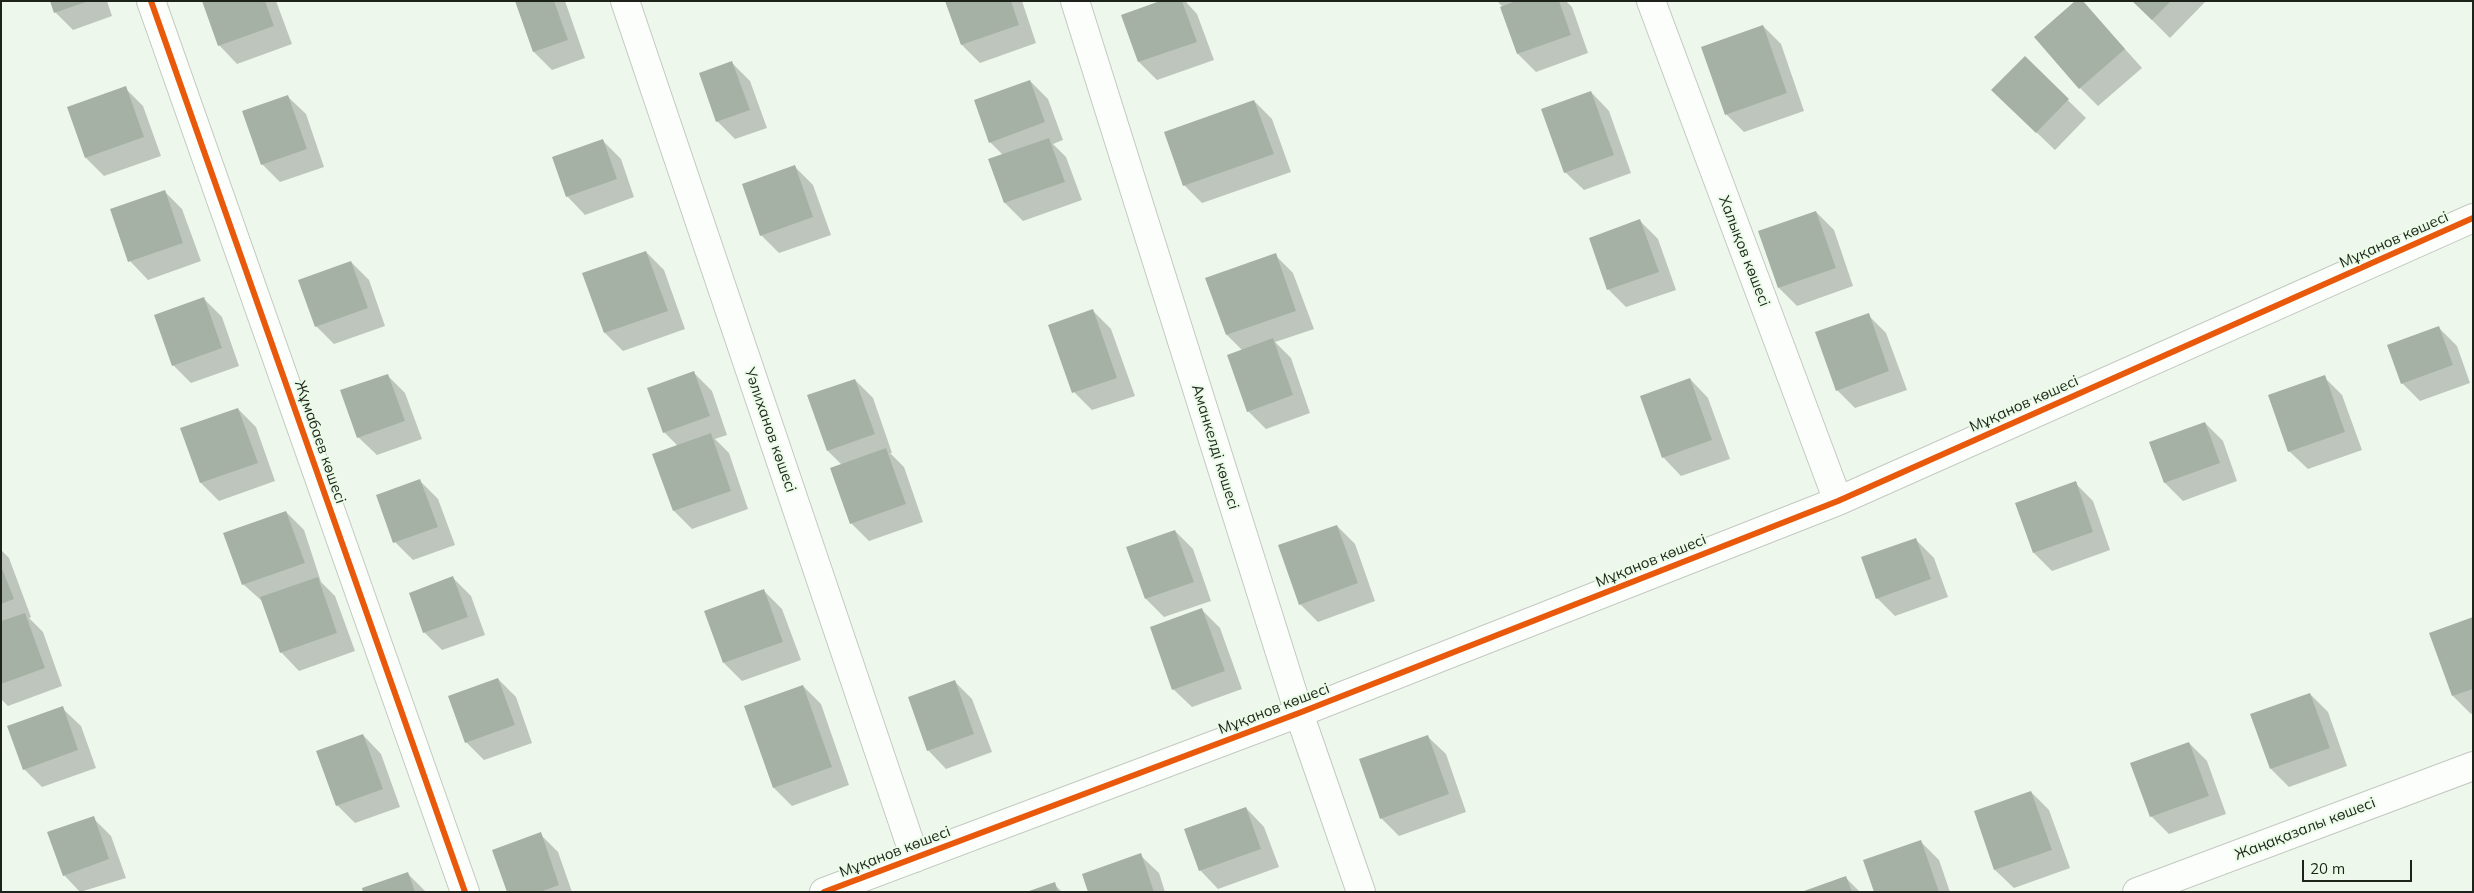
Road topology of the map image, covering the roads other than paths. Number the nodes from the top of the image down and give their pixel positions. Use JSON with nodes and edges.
{"nodes":[{"id":1,"x":151,"y":1,"type":"edge"},
{"id":2,"x":625,"y":1,"type":"edge"},
{"id":3,"x":1075,"y":1,"type":"edge"},
{"id":4,"x":1651,"y":1,"type":"edge"},
{"id":5,"x":2473,"y":218,"type":"edge"},
{"id":6,"x":1838,"y":500,"type":"junction"},
{"id":7,"x":1299,"y":714,"type":"junction"},
{"id":8,"x":2473,"y":766,"type":"edge"},
{"id":9,"x":915,"y":858,"type":"junction"},
{"id":10,"x":2200,"y":881,"type":"edge"},
{"id":11,"x":465,"y":892,"type":"edge"},
{"id":12,"x":824,"y":892,"type":"edge"},
{"id":13,"x":1361,"y":892,"type":"edge"},
{"id":14,"x":2136,"y":892,"type":"edge"}],
"edges":[{"from":1,"to":11,"type":"street","name":"Жұмабаев көшесі"},
{"from":2,"to":9,"type":"street","name":"Уәлиханов көшесі"},
{"from":3,"to":7,"type":"street","name":"Аманкелді көшесі"},
{"from":4,"to":6,"type":"street","name":"Халықов көшесі"},
{"from":5,"to":6,"type":"street","name":"Мұқанов көшесі"},
{"from":6,"to":7,"type":"street","name":"Мұқанов көшесі"},
{"from":7,"to":9,"type":"street","name":"Мұқанов көшесі"},
{"from":7,"to":13,"type":"street","name":"Аманкелді көшесі"},
{"from":8,"to":10,"type":"street","name":"Жаңақазалы көшесі"},
{"from":9,"to":12,"type":"street","name":"Мұқанов көшесі"},
{"from":10,"to":14,"type":"street","name":"Жаңақазалы көшесі"}]}
